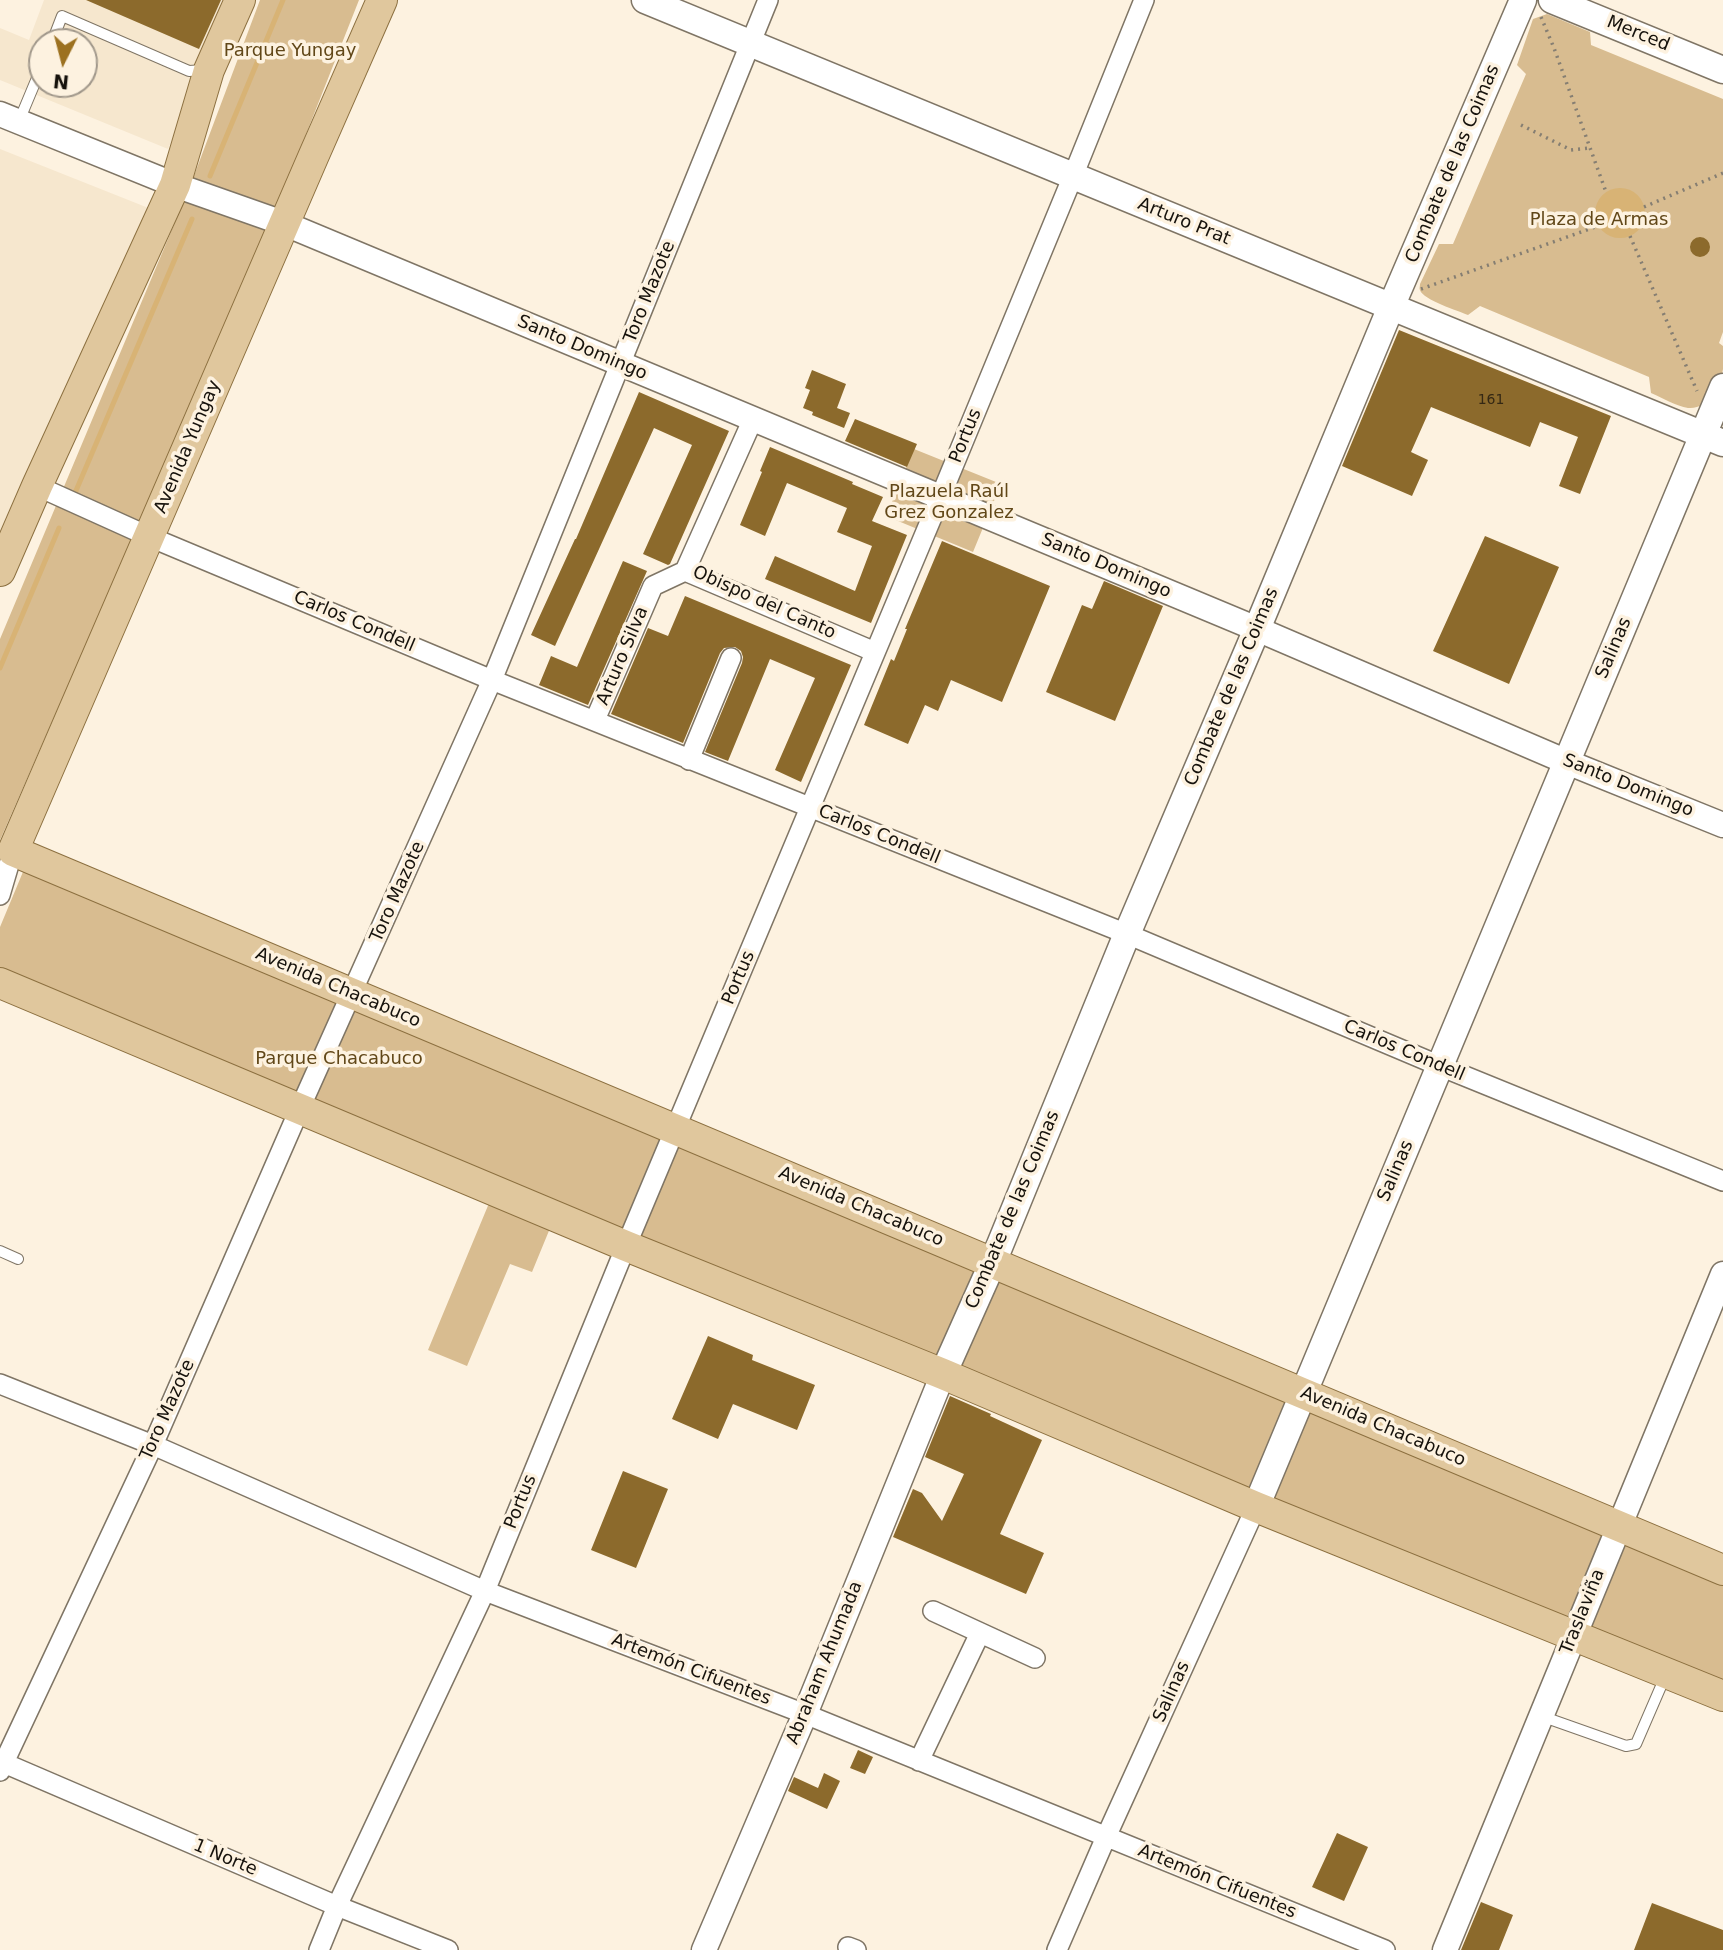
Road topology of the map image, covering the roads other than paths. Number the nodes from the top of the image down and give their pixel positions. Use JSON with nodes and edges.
{"nodes":[{"id":1,"x":240,"y":0,"type":"edge"},
{"id":2,"x":382,"y":0,"type":"edge"},
{"id":3,"x":645,"y":0,"type":"edge"},
{"id":4,"x":768,"y":0,"type":"edge"},
{"id":5,"x":1144,"y":0,"type":"edge"},
{"id":6,"x":1538,"y":5,"type":"edge"},
{"id":7,"x":57,"y":28,"type":"edge"},
{"id":8,"x":90,"y":28,"type":"edge"},
{"id":9,"x":98,"y":31,"type":"edge"},
{"id":10,"x":750,"y":43,"type":"junction"},
{"id":11,"x":209,"y":70,"type":"junction"},
{"id":12,"x":1723,"y":70,"type":"edge"},
{"id":13,"x":28,"y":88,"type":"edge"},
{"id":14,"x":9,"y":118,"type":"edge"},
{"id":15,"x":1073,"y":176,"type":"junction"},
{"id":16,"x":175,"y":185,"type":"junction"},
{"id":17,"x":283,"y":223,"type":"junction"},
{"id":18,"x":1395,"y":297,"type":"junction"},
{"id":19,"x":621,"y":364,"type":"junction"},
{"id":20,"x":1723,"y":387,"type":"edge"},
{"id":21,"x":753,"y":419,"type":"junction"},
{"id":22,"x":1713,"y":430,"type":"edge"},
{"id":23,"x":37,"y":486,"type":"junction"},
{"id":24,"x":940,"y":498,"type":"junction"},
{"id":25,"x":150,"y":537,"type":"junction"},
{"id":26,"x":3,"y":555,"type":"edge"},
{"id":27,"x":685,"y":571,"type":"junction"},
{"id":28,"x":1257,"y":629,"type":"junction"},
{"id":29,"x":876,"y":652,"type":"junction"},
{"id":30,"x":731,"y":657,"type":"dead end"},
{"id":31,"x":492,"y":680,"type":"junction"},
{"id":32,"x":595,"y":720,"type":"junction"},
{"id":33,"x":689,"y":760,"type":"junction"},
{"id":34,"x":1567,"y":762,"type":"junction"},
{"id":35,"x":811,"y":808,"type":"junction"},
{"id":36,"x":1723,"y":825,"type":"edge"},
{"id":37,"x":6,"y":856,"type":"edge"},
{"id":38,"x":0,"y":895,"type":"edge"},
{"id":39,"x":1127,"y":934,"type":"junction"},
{"id":40,"x":0,"y":983,"type":"edge"},
{"id":41,"x":353,"y":994,"type":"junction"},
{"id":42,"x":1440,"y":1066,"type":"junction"},
{"id":43,"x":300,"y":1108,"type":"junction"},
{"id":44,"x":676,"y":1130,"type":"junction"},
{"id":45,"x":1723,"y":1181,"type":"edge"},
{"id":46,"x":626,"y":1246,"type":"junction"},
{"id":47,"x":0,"y":1251,"type":"edge"},
{"id":48,"x":18,"y":1259,"type":"dead end"},
{"id":49,"x":993,"y":1262,"type":"junction"},
{"id":50,"x":1723,"y":1275,"type":"edge"},
{"id":51,"x":943,"y":1374,"type":"junction"},
{"id":52,"x":0,"y":1384,"type":"edge"},
{"id":53,"x":1304,"y":1394,"type":"junction"},
{"id":54,"x":153,"y":1444,"type":"junction"},
{"id":55,"x":1256,"y":1507,"type":"junction"},
{"id":56,"x":1619,"y":1526,"type":"junction"},
{"id":57,"x":1723,"y":1570,"type":"edge"},
{"id":58,"x":485,"y":1591,"type":"junction"},
{"id":59,"x":933,"y":1611,"type":"dead end"},
{"id":60,"x":980,"y":1633,"type":"junction"},
{"id":61,"x":1574,"y":1635,"type":"junction"},
{"id":62,"x":1034,"y":1658,"type":"dead end"},
{"id":63,"x":1667,"y":1673,"type":"junction"},
{"id":64,"x":1723,"y":1696,"type":"edge"},
{"id":65,"x":805,"y":1714,"type":"junction"},
{"id":66,"x":1541,"y":1715,"type":"junction"},
{"id":67,"x":919,"y":1761,"type":"junction"},
{"id":68,"x":2,"y":1767,"type":"edge"},
{"id":69,"x":1106,"y":1837,"type":"junction"},
{"id":70,"x":337,"y":1906,"type":"junction"},
{"id":71,"x":319,"y":1950,"type":"edge"},
{"id":72,"x":448,"y":1950,"type":"edge"},
{"id":73,"x":704,"y":1950,"type":"edge"},
{"id":74,"x":1057,"y":1950,"type":"edge"},
{"id":75,"x":1385,"y":1950,"type":"edge"},
{"id":76,"x":1445,"y":1950,"type":"edge"}],
"edges":[{"from":1,"to":11,"type":"main road"},
{"from":2,"to":17,"type":"main road","name":"Avenida Yungay"},
{"from":3,"to":10,"type":"main road","name":"Arturo Prat"},
{"from":4,"to":10,"type":"street","name":"Toro Mazote"},
{"from":5,"to":15,"type":"street","name":"Portus"},
{"from":6,"to":12,"type":"main road","name":"Merced"},
{"from":6,"to":18,"type":"main road","name":"Combate de las Coimas"},
{"from":7,"to":8,"type":"lane"},
{"from":9,"to":11,"type":"lane"},
{"from":10,"to":15,"type":"main road","name":"Arturo Prat"},
{"from":10,"to":19,"type":"street","name":"Toro Mazote"},
{"from":11,"to":16,"type":"main road"},
{"from":13,"to":14,"type":"lane"},
{"from":14,"to":16,"type":"street","name":"Santo Domingo"},
{"from":15,"to":18,"type":"main road","name":"Arturo Prat"},
{"from":15,"to":24,"type":"street","name":"Portus"},
{"from":16,"to":17,"type":"street","name":"Santo Domingo"},
{"from":16,"to":23,"type":"main road"},
{"from":17,"to":19,"type":"street","name":"Santo Domingo"},
{"from":17,"to":25,"type":"main road","name":"Avenida Yungay"},
{"from":18,"to":22,"type":"main road","name":"Arturo Prat"},
{"from":18,"to":28,"type":"main road","name":"Combate de las Coimas"},
{"from":19,"to":21,"type":"street","name":"Santo Domingo"},
{"from":19,"to":31,"type":"street","name":"Toro Mazote"},
{"from":20,"to":22,"type":"main road","name":"Salinas"},
{"from":21,"to":24,"type":"street","name":"Santo Domingo"},
{"from":21,"to":27,"type":"street","name":"Obispo del Canto"},
{"from":22,"to":34,"type":"main road","name":"Salinas"},
{"from":23,"to":25,"type":"street","name":"Carlos Condell"},
{"from":23,"to":26,"type":"main road"},
{"from":24,"to":28,"type":"street","name":"Santo Domingo"},
{"from":24,"to":29,"type":"street","name":"Portus"},
{"from":25,"to":31,"type":"street","name":"Carlos Condell"},
{"from":25,"to":37,"type":"main road","name":"Avenida Yungay"},
{"from":27,"to":29,"type":"street","name":"Obispo del Canto"},
{"from":27,"to":32,"type":"street","name":"Arturo Silva"},
{"from":28,"to":34,"type":"street","name":"Santo Domingo"},
{"from":28,"to":39,"type":"main road","name":"Combate de las Coimas"},
{"from":29,"to":35,"type":"street","name":"Portus"},
{"from":30,"to":33,"type":"street"},
{"from":31,"to":32,"type":"street","name":"Carlos Condell"},
{"from":31,"to":41,"type":"street","name":"Toro Mazote"},
{"from":32,"to":33,"type":"street","name":"Carlos Condell"},
{"from":33,"to":35,"type":"street","name":"Carlos Condell"},
{"from":34,"to":36,"type":"street","name":"Santo Domingo"},
{"from":34,"to":42,"type":"main road","name":"Salinas"},
{"from":35,"to":39,"type":"street","name":"Carlos Condell"},
{"from":35,"to":44,"type":"street","name":"Portus"},
{"from":37,"to":38,"type":"street","name":"Avenida Yungay"},
{"from":37,"to":41,"type":"main road","name":"Avenida Chacabuco"},
{"from":39,"to":42,"type":"street","name":"Carlos Condell"},
{"from":39,"to":49,"type":"main road","name":"Combate de las Coimas"},
{"from":40,"to":43,"type":"main road"},
{"from":41,"to":43,"type":"street","name":"Toro Mazote"},
{"from":41,"to":44,"type":"main road","name":"Avenida Chacabuco"},
{"from":42,"to":45,"type":"street","name":"Carlos Condell"},
{"from":42,"to":53,"type":"main road","name":"Salinas"},
{"from":43,"to":46,"type":"main road"},
{"from":43,"to":54,"type":"street","name":"Toro Mazote"},
{"from":44,"to":46,"type":"street","name":"Portus"},
{"from":44,"to":49,"type":"main road","name":"Avenida Chacabuco"},
{"from":46,"to":51,"type":"main road"},
{"from":46,"to":58,"type":"street","name":"Portus"},
{"from":47,"to":48,"type":"lane"},
{"from":49,"to":51,"type":"main road","name":"Combate de las Coimas"},
{"from":49,"to":53,"type":"main road","name":"Avenida Chacabuco"},
{"from":50,"to":56,"type":"street","name":"Traslaviña"},
{"from":51,"to":55,"type":"main road"},
{"from":51,"to":65,"type":"street","name":"Abraham Ahumada"},
{"from":52,"to":54,"type":"street","name":"Artemón Cifuentes"},
{"from":53,"to":55,"type":"main road","name":"Salinas"},
{"from":53,"to":56,"type":"main road","name":"Avenida Chacabuco"},
{"from":54,"to":58,"type":"street","name":"Artemón Cifuentes"},
{"from":54,"to":68,"type":"street","name":"Toro Mazote"},
{"from":55,"to":61,"type":"main road"},
{"from":55,"to":69,"type":"street","name":"Salinas"},
{"from":56,"to":57,"type":"main road","name":"Avenida Chacabuco"},
{"from":56,"to":61,"type":"street","name":"Traslaviña"},
{"from":58,"to":65,"type":"street","name":"Artemón Cifuentes"},
{"from":58,"to":70,"type":"street","name":"Portus"},
{"from":59,"to":60,"type":"street"},
{"from":60,"to":62,"type":"street"},
{"from":60,"to":67,"type":"street"},
{"from":61,"to":63,"type":"main road"},
{"from":61,"to":66,"type":"street","name":"Traslaviña"},
{"from":63,"to":64,"type":"main road"},
{"from":63,"to":66,"type":"lane"},
{"from":65,"to":67,"type":"street","name":"Artemón Cifuentes"},
{"from":65,"to":73,"type":"street","name":"Abraham Ahumada"},
{"from":66,"to":76,"type":"street","name":"Traslaviña"},
{"from":67,"to":69,"type":"street","name":"Artemón Cifuentes"},
{"from":68,"to":70,"type":"street","name":"1 Norte"},
{"from":69,"to":74,"type":"street","name":"Salinas"},
{"from":69,"to":75,"type":"street","name":"Artemón Cifuentes"},
{"from":70,"to":71,"type":"street","name":"Portus"},
{"from":70,"to":72,"type":"street","name":"1 Norte"}]}
